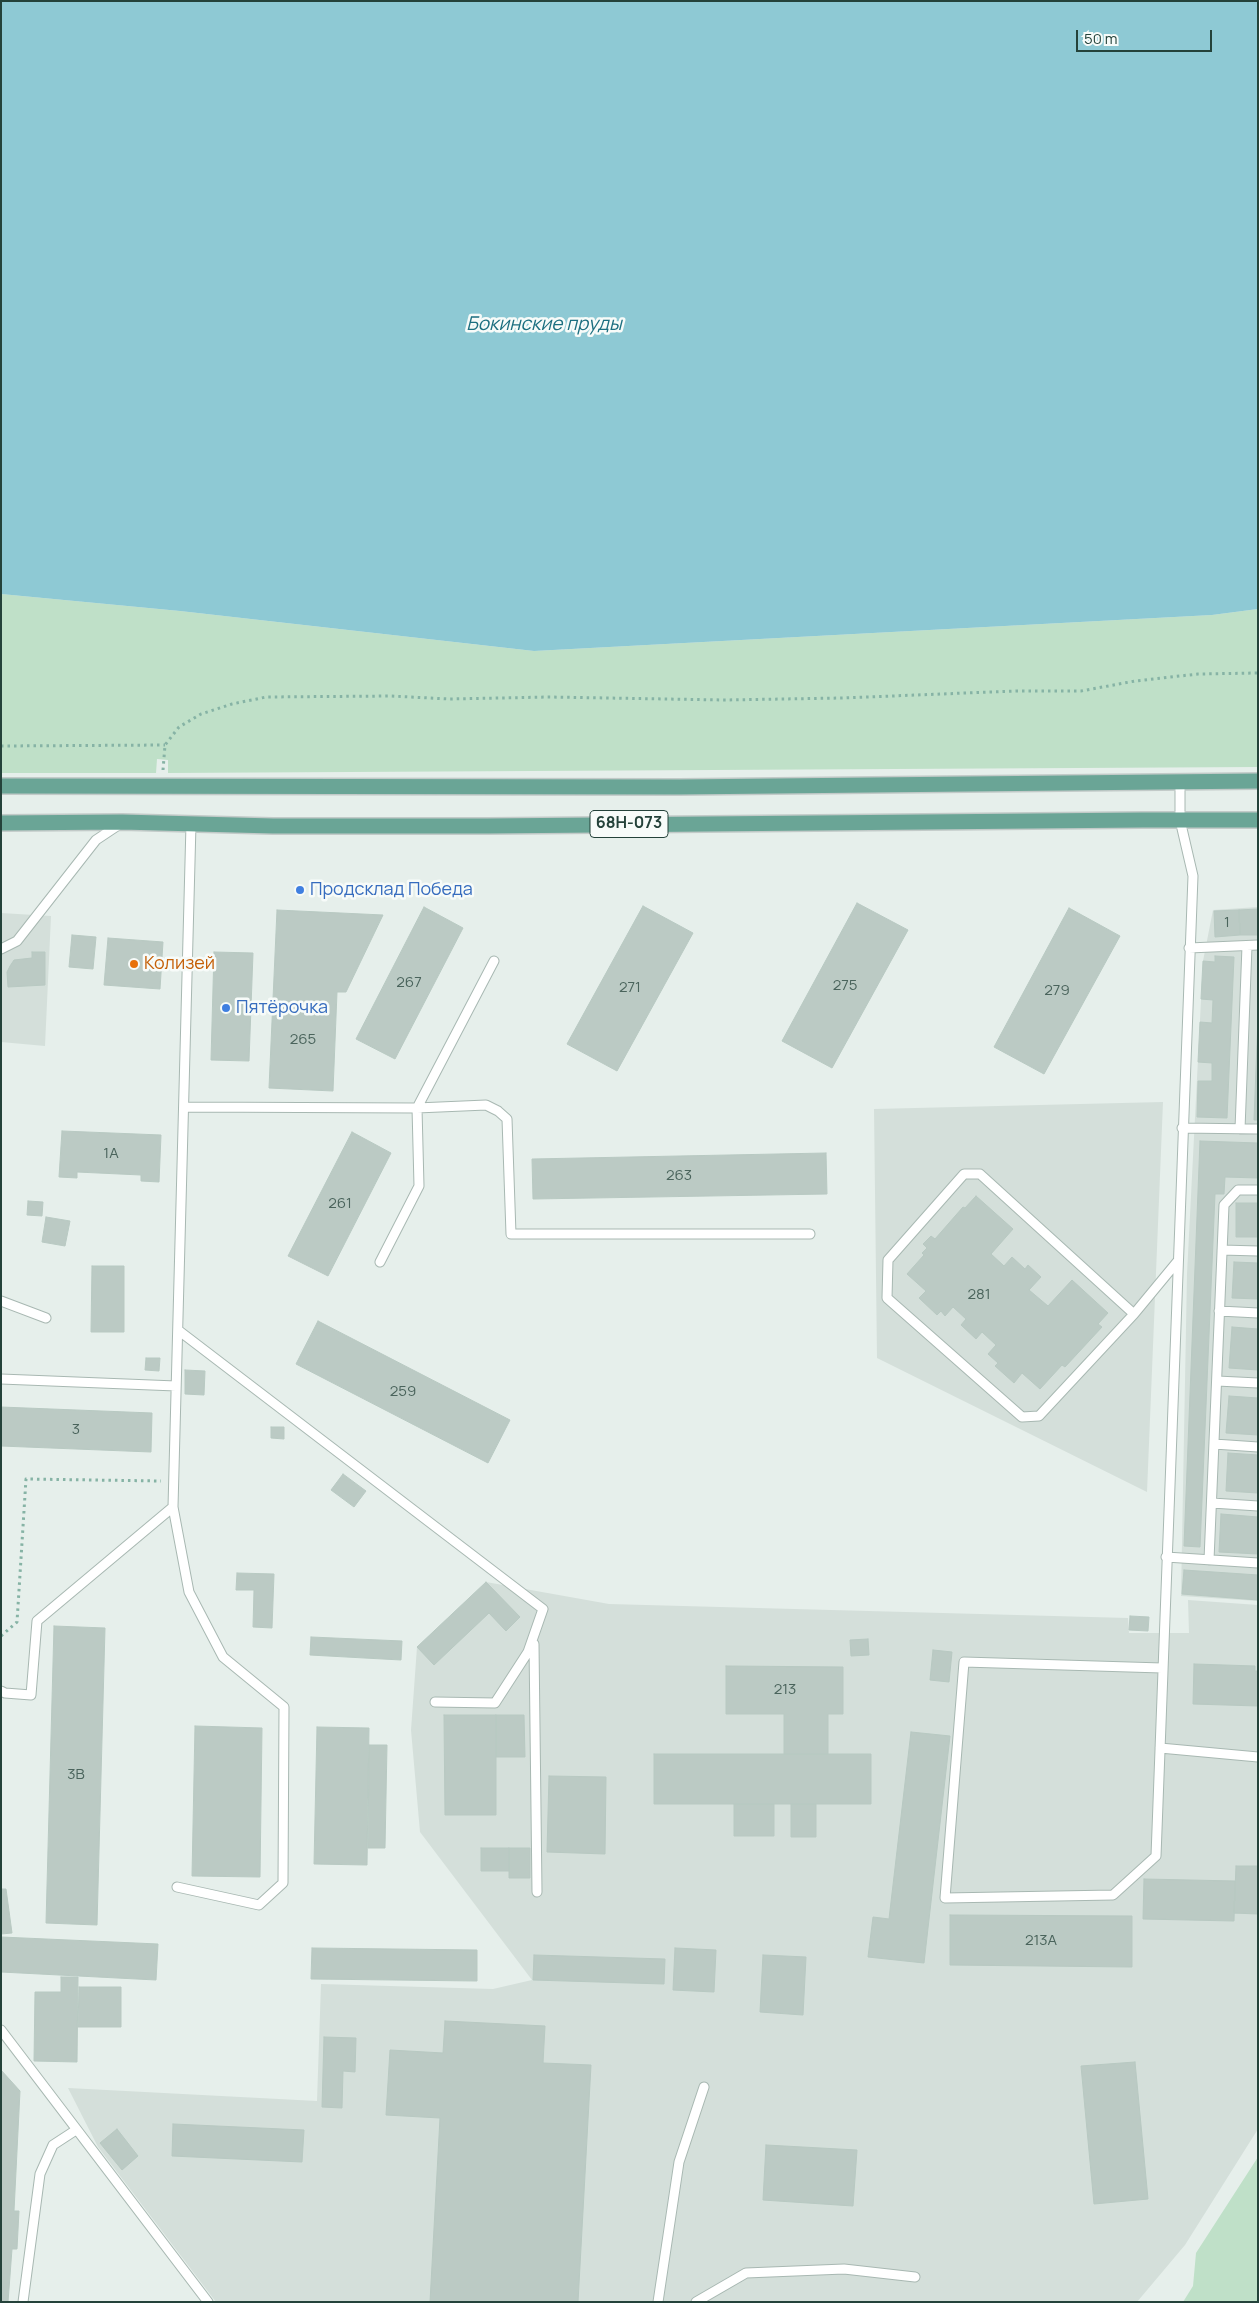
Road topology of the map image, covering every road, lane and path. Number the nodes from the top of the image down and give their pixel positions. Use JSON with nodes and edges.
{"nodes":[{"id":1,"x":1258,"y":673,"type":"edge"},
{"id":2,"x":165,"y":745,"type":"junction"},
{"id":3,"x":1,"y":746,"type":"edge"},
{"id":4,"x":1258,"y":781,"type":"edge"},
{"id":5,"x":1180,"y":782,"type":"junction"},
{"id":6,"x":1,"y":786,"type":"edge"},
{"id":7,"x":162,"y":787,"type":"junction"},
{"id":8,"x":1180,"y":820,"type":"junction"},
{"id":9,"x":1258,"y":820,"type":"edge"},
{"id":10,"x":122,"y":822,"type":"junction"},
{"id":11,"x":1,"y":823,"type":"edge"},
{"id":12,"x":191,"y":824,"type":"junction"},
{"id":13,"x":1258,"y":945,"type":"edge"},
{"id":14,"x":1247,"y":946,"type":"junction"},
{"id":15,"x":1190,"y":948,"type":"junction"},
{"id":16,"x":1,"y":949,"type":"edge"},
{"id":17,"x":494,"y":961,"type":"dead end"},
{"id":18,"x":184,"y":1107,"type":"junction"},
{"id":19,"x":417,"y":1108,"type":"junction"},
{"id":20,"x":1182,"y":1128,"type":"junction"},
{"id":21,"x":1240,"y":1129,"type":"junction"},
{"id":22,"x":1258,"y":1130,"type":"edge"},
{"id":23,"x":1258,"y":1190,"type":"edge"},
{"id":24,"x":810,"y":1234,"type":"dead end"},
{"id":25,"x":1222,"y":1250,"type":"junction"},
{"id":26,"x":1258,"y":1251,"type":"edge"},
{"id":27,"x":380,"y":1262,"type":"dead end"},
{"id":28,"x":1177,"y":1262,"type":"junction"},
{"id":29,"x":1,"y":1301,"type":"edge"},
{"id":30,"x":1220,"y":1311,"type":"junction"},
{"id":31,"x":1134,"y":1314,"type":"junction"},
{"id":32,"x":1258,"y":1314,"type":"edge"},
{"id":33,"x":46,"y":1318,"type":"dead end"},
{"id":34,"x":178,"y":1330,"type":"junction"},
{"id":35,"x":1,"y":1379,"type":"edge"},
{"id":36,"x":1217,"y":1381,"type":"junction"},
{"id":37,"x":1258,"y":1383,"type":"edge"},
{"id":38,"x":176,"y":1386,"type":"junction"},
{"id":39,"x":1214,"y":1444,"type":"junction"},
{"id":40,"x":1258,"y":1446,"type":"edge"},
{"id":41,"x":174,"y":1482,"type":"junction"},
{"id":42,"x":1212,"y":1503,"type":"junction"},
{"id":43,"x":1258,"y":1506,"type":"edge"},
{"id":44,"x":173,"y":1507,"type":"junction"},
{"id":45,"x":1166,"y":1557,"type":"junction"},
{"id":46,"x":1209,"y":1560,"type":"junction"},
{"id":47,"x":1258,"y":1564,"type":"edge"},
{"id":48,"x":1,"y":1636,"type":"edge"},
{"id":49,"x":533,"y":1637,"type":"junction"},
{"id":50,"x":1162,"y":1668,"type":"junction"},
{"id":51,"x":1,"y":1691,"type":"edge"},
{"id":52,"x":435,"y":1702,"type":"dead end"},
{"id":53,"x":1160,"y":1748,"type":"junction"},
{"id":54,"x":1258,"y":1757,"type":"edge"},
{"id":55,"x":177,"y":1887,"type":"dead end"},
{"id":56,"x":538,"y":1892,"type":"dead end"},
{"id":57,"x":1,"y":2030,"type":"edge"},
{"id":58,"x":704,"y":2087,"type":"dead end"},
{"id":59,"x":76,"y":2130,"type":"junction"},
{"id":60,"x":915,"y":2277,"type":"dead end"},
{"id":61,"x":23,"y":2302,"type":"edge"},
{"id":62,"x":208,"y":2302,"type":"edge"},
{"id":63,"x":658,"y":2302,"type":"edge"},
{"id":64,"x":696,"y":2302,"type":"edge"}],
"edges":[{"from":1,"to":2,"type":"path"},
{"from":2,"to":3,"type":"path"},
{"from":2,"to":7,"type":"path"},
{"from":4,"to":5,"type":"main road","number":"68Н-073"},
{"from":5,"to":7,"type":"main road","number":"68Н-073"},
{"from":5,"to":8,"type":"lane"},
{"from":6,"to":7,"type":"main road","number":"68Н-073"},
{"from":8,"to":9,"type":"main road","number":"68Н-073"},
{"from":8,"to":12,"type":"main road","number":"68Н-073"},
{"from":8,"to":15,"type":"lane"},
{"from":10,"to":11,"type":"main road","number":"68Н-073"},
{"from":10,"to":12,"type":"main road","number":"68Н-073"},
{"from":10,"to":16,"type":"lane"},
{"from":12,"to":18,"type":"lane"},
{"from":13,"to":14,"type":"lane"},
{"from":14,"to":15,"type":"lane"},
{"from":14,"to":21,"type":"lane"},
{"from":15,"to":20,"type":"lane"},
{"from":17,"to":19,"type":"lane"},
{"from":18,"to":19,"type":"lane"},
{"from":18,"to":34,"type":"lane"},
{"from":19,"to":24,"type":"lane"},
{"from":19,"to":27,"type":"lane"},
{"from":20,"to":21,"type":"lane"},
{"from":20,"to":28,"type":"lane"},
{"from":21,"to":22,"type":"lane"},
{"from":23,"to":25,"type":"lane"},
{"from":25,"to":26,"type":"lane"},
{"from":25,"to":30,"type":"lane"},
{"from":28,"to":31,"type":"lane"},
{"from":28,"to":45,"type":"lane"},
{"from":29,"to":33,"type":"lane"},
{"from":30,"to":32,"type":"lane"},
{"from":30,"to":36,"type":"lane"},
{"from":31,"to":31,"type":"lane"},
{"from":34,"to":38,"type":"lane"},
{"from":34,"to":49,"type":"lane"},
{"from":35,"to":38,"type":"lane"},
{"from":36,"to":37,"type":"lane"},
{"from":36,"to":39,"type":"lane"},
{"from":38,"to":41,"type":"lane"},
{"from":39,"to":40,"type":"lane"},
{"from":39,"to":42,"type":"lane"},
{"from":41,"to":44,"type":"lane"},
{"from":41,"to":48,"type":"path"},
{"from":42,"to":43,"type":"lane"},
{"from":42,"to":46,"type":"lane"},
{"from":44,"to":51,"type":"lane"},
{"from":44,"to":55,"type":"lane"},
{"from":45,"to":46,"type":"lane"},
{"from":45,"to":50,"type":"lane"},
{"from":46,"to":47,"type":"lane"},
{"from":49,"to":52,"type":"lane"},
{"from":49,"to":56,"type":"lane"},
{"from":50,"to":53,"type":"lane"},
{"from":50,"to":53,"type":"lane"},
{"from":53,"to":54,"type":"lane"},
{"from":57,"to":59,"type":"lane"},
{"from":58,"to":63,"type":"lane"},
{"from":59,"to":61,"type":"lane"},
{"from":59,"to":62,"type":"lane"},
{"from":60,"to":64,"type":"lane"}]}
